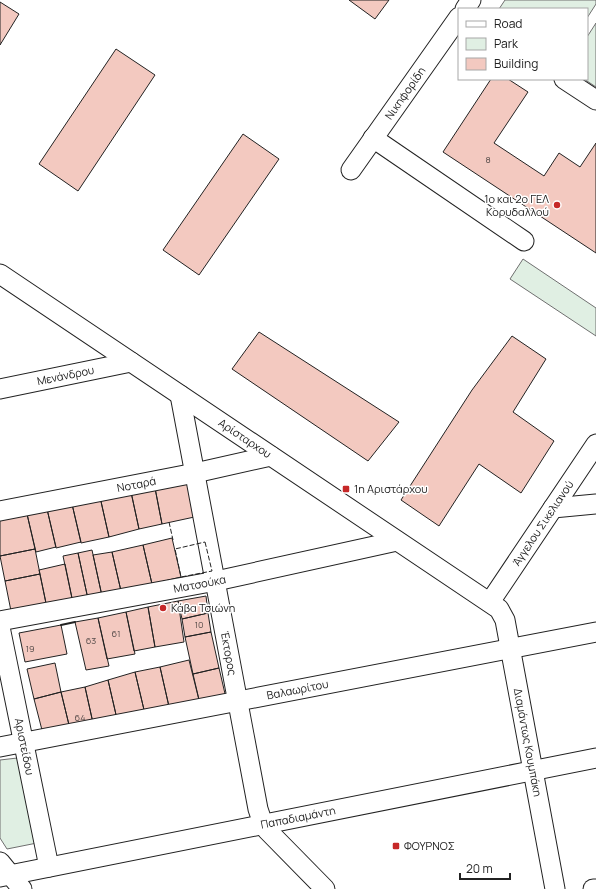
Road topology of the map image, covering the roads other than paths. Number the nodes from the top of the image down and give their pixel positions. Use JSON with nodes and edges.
{"nodes":[{"id":1,"x":458,"y":18,"type":"edge"},
{"id":2,"x":566,"y":80,"type":"edge"},
{"id":3,"x":596,"y":100,"type":"edge"},
{"id":4,"x":373,"y":138,"type":"junction"},
{"id":5,"x":351,"y":170,"type":"dead end"},
{"id":6,"x":524,"y":241,"type":"dead end"},
{"id":7,"x":0,"y":274,"type":"edge"},
{"id":8,"x":131,"y":362,"type":"junction"},
{"id":9,"x":0,"y":389,"type":"edge"},
{"id":10,"x":180,"y":395,"type":"junction"},
{"id":11,"x":596,"y":444,"type":"edge"},
{"id":12,"x":272,"y":456,"type":"junction"},
{"id":13,"x":195,"y":473,"type":"junction"},
{"id":14,"x":596,"y":504,"type":"edge"},
{"id":15,"x":553,"y":508,"type":"junction"},
{"id":16,"x":0,"y":511,"type":"edge"},
{"id":17,"x":398,"y":540,"type":"junction"},
{"id":18,"x":216,"y":581,"type":"junction"},
{"id":19,"x":490,"y":602,"type":"junction"},
{"id":20,"x":0,"y":621,"type":"edge"},
{"id":21,"x":0,"y":626,"type":"edge"},
{"id":22,"x":596,"y":632,"type":"edge"},
{"id":23,"x":511,"y":649,"type":"junction"},
{"id":24,"x":238,"y":700,"type":"junction"},
{"id":25,"x":24,"y":742,"type":"junction"},
{"id":26,"x":0,"y":747,"type":"edge"},
{"id":27,"x":596,"y":758,"type":"edge"},
{"id":28,"x":533,"y":770,"type":"junction"},
{"id":29,"x":263,"y":824,"type":"junction"},
{"id":30,"x":49,"y":867,"type":"junction"},
{"id":31,"x":3,"y":871,"type":"edge"},
{"id":32,"x":22,"y":889,"type":"edge"},
{"id":33,"x":325,"y":889,"type":"edge"},
{"id":34,"x":555,"y":889,"type":"edge"}],
"edges":[{"from":1,"to":4,"type":"street","name":"Νικηφορίδη"},
{"from":2,"to":3,"type":"street"},
{"from":4,"to":5,"type":"street","name":"Νικηφορίδη"},
{"from":4,"to":6,"type":"street"},
{"from":7,"to":8,"type":"street","name":"Αρίσταρχου"},
{"from":8,"to":9,"type":"street","name":"Μενάνδρου"},
{"from":8,"to":10,"type":"street","name":"Αρίσταρχου"},
{"from":10,"to":12,"type":"street","name":"Αρίσταρχου"},
{"from":10,"to":13,"type":"street","name":"Έκτορος"},
{"from":11,"to":15,"type":"street","name":"Άγγελου Σικελιανού"},
{"from":12,"to":13,"type":"street","name":"Νοταρά"},
{"from":12,"to":17,"type":"street","name":"Αρίσταρχου"},
{"from":13,"to":16,"type":"street","name":"Νοταρά"},
{"from":13,"to":18,"type":"street","name":"Έκτορος"},
{"from":14,"to":15,"type":"street"},
{"from":15,"to":19,"type":"street","name":"Άγγελου Σικελιανού"},
{"from":17,"to":18,"type":"street","name":"Ματσούκα"},
{"from":17,"to":19,"type":"street","name":"Αρίσταρχου"},
{"from":18,"to":20,"type":"street","name":"Ματσούκα"},
{"from":18,"to":24,"type":"street","name":"Έκτορος"},
{"from":19,"to":23,"type":"street","name":"Διαμάντως Κουμπάκη"},
{"from":21,"to":25,"type":"street","name":"Αριστείδου"},
{"from":22,"to":23,"type":"street","name":"Βαλαωρίτου"},
{"from":23,"to":24,"type":"street","name":"Βαλαωρίτου"},
{"from":23,"to":28,"type":"street","name":"Διαμάντως Κουμπάκη"},
{"from":24,"to":25,"type":"street","name":"Βαλαωρίτου"},
{"from":24,"to":29,"type":"street","name":"Έκτορος"},
{"from":25,"to":26,"type":"street","name":"Βαλαωρίτου"},
{"from":25,"to":30,"type":"street","name":"Αριστείδου"},
{"from":27,"to":28,"type":"street","name":"Παπαδιαμάντη"},
{"from":28,"to":29,"type":"street","name":"Παπαδιαμάντη"},
{"from":28,"to":34,"type":"street","name":"Διαμάντως Κουμπάκη"},
{"from":29,"to":30,"type":"street","name":"Παπαδιαμάντη"},
{"from":29,"to":33,"type":"street","name":"Έκτορος"},
{"from":30,"to":31,"type":"street","name":"Παπαδιαμάντη"},
{"from":31,"to":32,"type":"street"}]}
